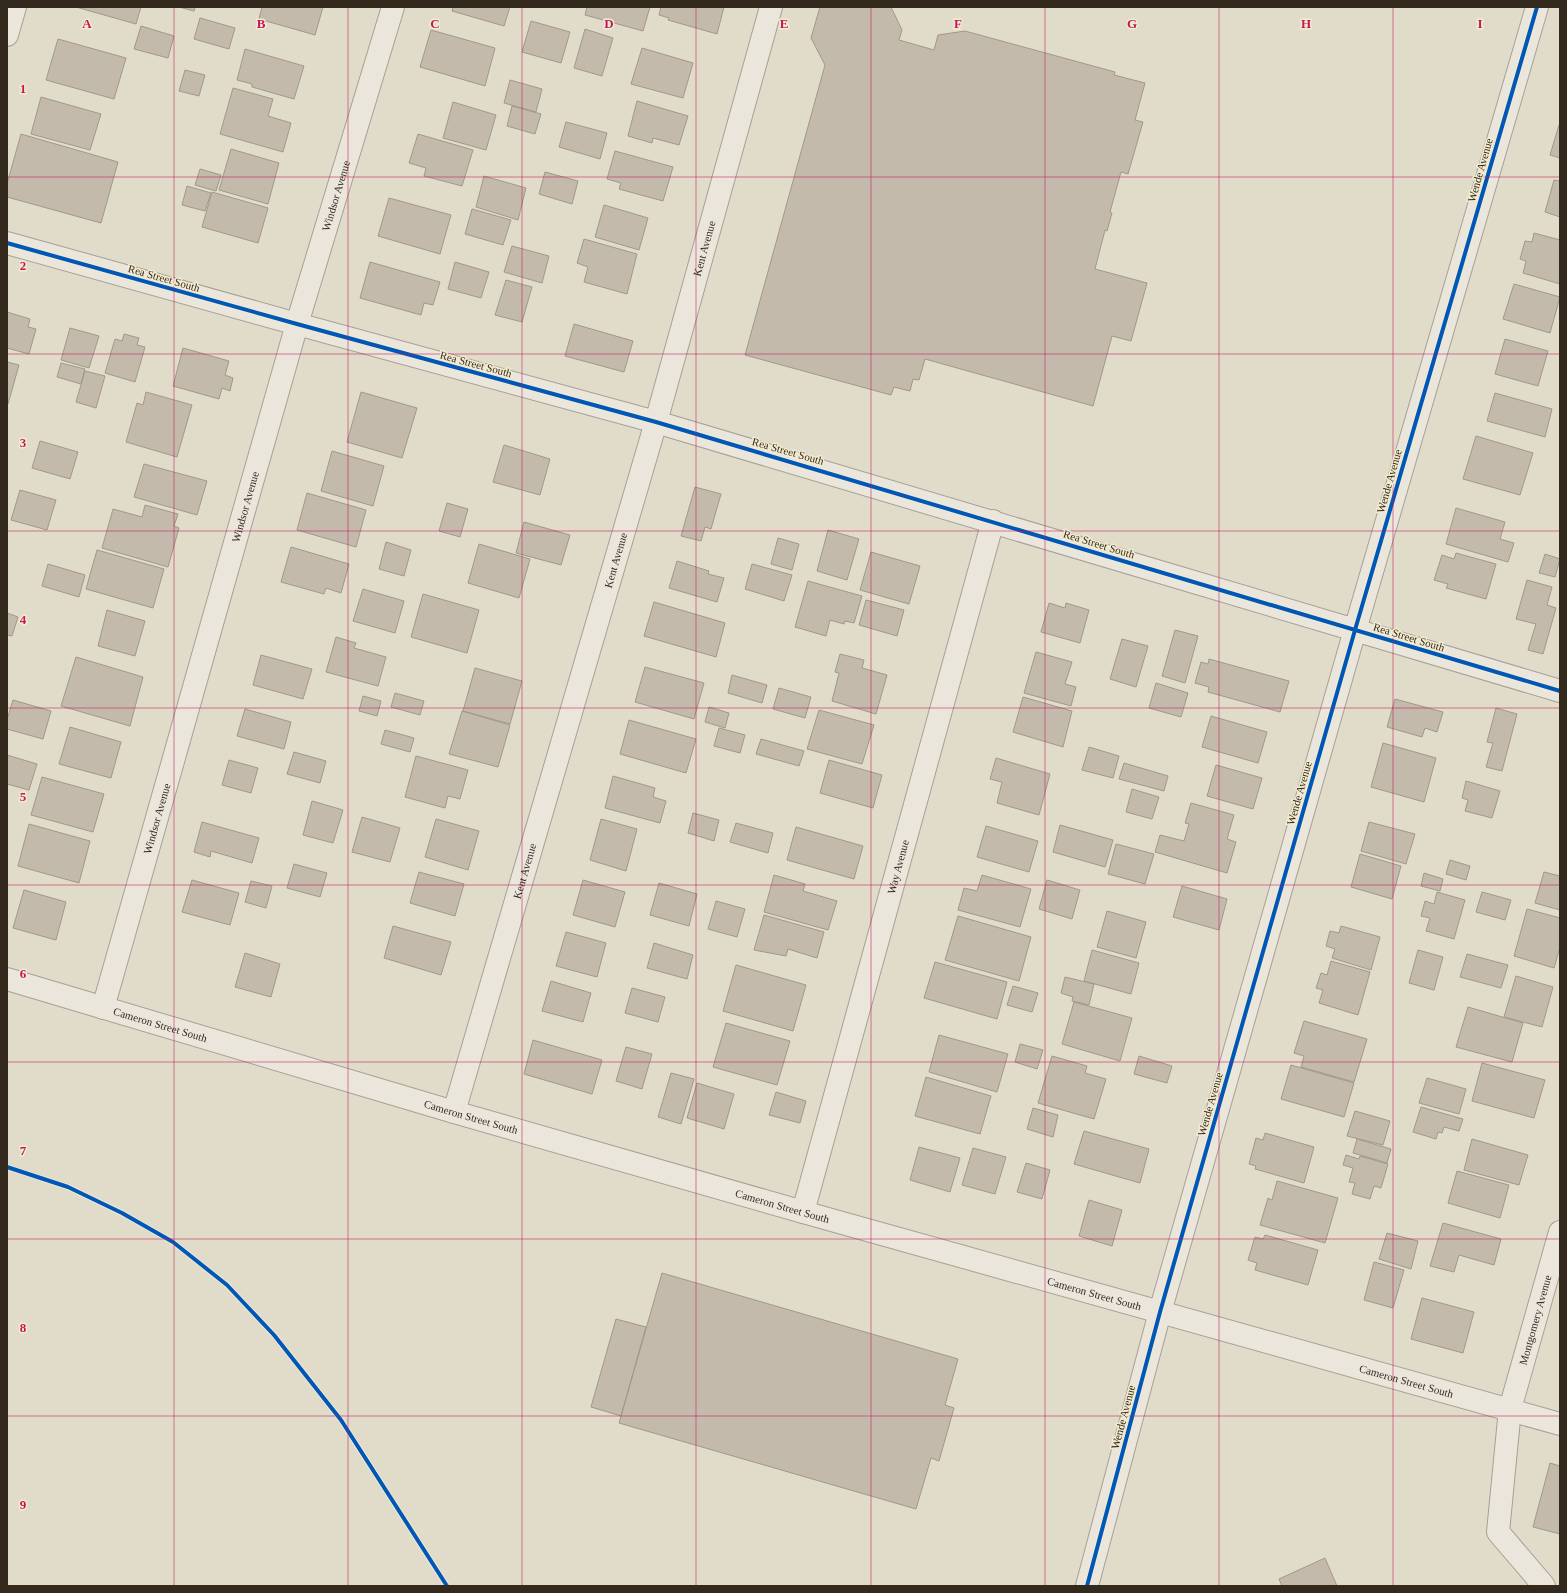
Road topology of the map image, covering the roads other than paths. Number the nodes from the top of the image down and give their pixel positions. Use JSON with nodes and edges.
{"nodes":[{"id":1,"x":15,"y":7,"type":"edge"},
{"id":2,"x":393,"y":7,"type":"edge"},
{"id":3,"x":770,"y":7,"type":"edge"},
{"id":4,"x":1537,"y":7,"type":"edge"},
{"id":5,"x":7,"y":35,"type":"edge"},
{"id":6,"x":7,"y":244,"type":"edge"},
{"id":7,"x":297,"y":324,"type":"junction"},
{"id":8,"x":656,"y":422,"type":"junction"},
{"id":9,"x":993,"y":521,"type":"junction"},
{"id":10,"x":1355,"y":630,"type":"junction"},
{"id":11,"x":1560,"y":691,"type":"edge"},
{"id":12,"x":7,"y":979,"type":"edge"},
{"id":13,"x":103,"y":1008,"type":"junction"},
{"id":14,"x":454,"y":1112,"type":"junction"},
{"id":15,"x":803,"y":1212,"type":"junction"},
{"id":16,"x":1560,"y":1232,"type":"edge"},
{"id":17,"x":1160,"y":1312,"type":"junction"},
{"id":18,"x":1510,"y":1409,"type":"junction"},
{"id":19,"x":1560,"y":1424,"type":"edge"},
{"id":20,"x":1087,"y":1586,"type":"edge"},
{"id":21,"x":1544,"y":1586,"type":"edge"}],
"edges":[{"from":1,"to":5,"type":"street"},
{"from":2,"to":7,"type":"street","name":"Windsor Avenue"},
{"from":3,"to":8,"type":"street","name":"Kent Avenue"},
{"from":4,"to":10,"type":"street","name":"Wende Avenue"},
{"from":6,"to":7,"type":"street","name":"Rea Street South"},
{"from":7,"to":8,"type":"street","name":"Rea Street South"},
{"from":7,"to":13,"type":"street","name":"Windsor Avenue"},
{"from":8,"to":9,"type":"street","name":"Rea Street South"},
{"from":8,"to":14,"type":"street","name":"Kent Avenue"},
{"from":9,"to":10,"type":"street","name":"Rea Street South"},
{"from":9,"to":15,"type":"street","name":"Way Avenue"},
{"from":10,"to":11,"type":"street","name":"Rea Street South"},
{"from":10,"to":17,"type":"street","name":"Wende Avenue"},
{"from":12,"to":13,"type":"street","name":"Cameron Street South"},
{"from":13,"to":14,"type":"street","name":"Cameron Street South"},
{"from":14,"to":15,"type":"street","name":"Cameron Street South"},
{"from":15,"to":17,"type":"street","name":"Cameron Street South"},
{"from":16,"to":18,"type":"street","name":"Montgomery Avenue"},
{"from":17,"to":18,"type":"street","name":"Cameron Street South"},
{"from":17,"to":20,"type":"street","name":"Wende Avenue"},
{"from":18,"to":19,"type":"street","name":"Cameron Street South"},
{"from":18,"to":21,"type":"street","name":"Montgomery Avenue"}]}
